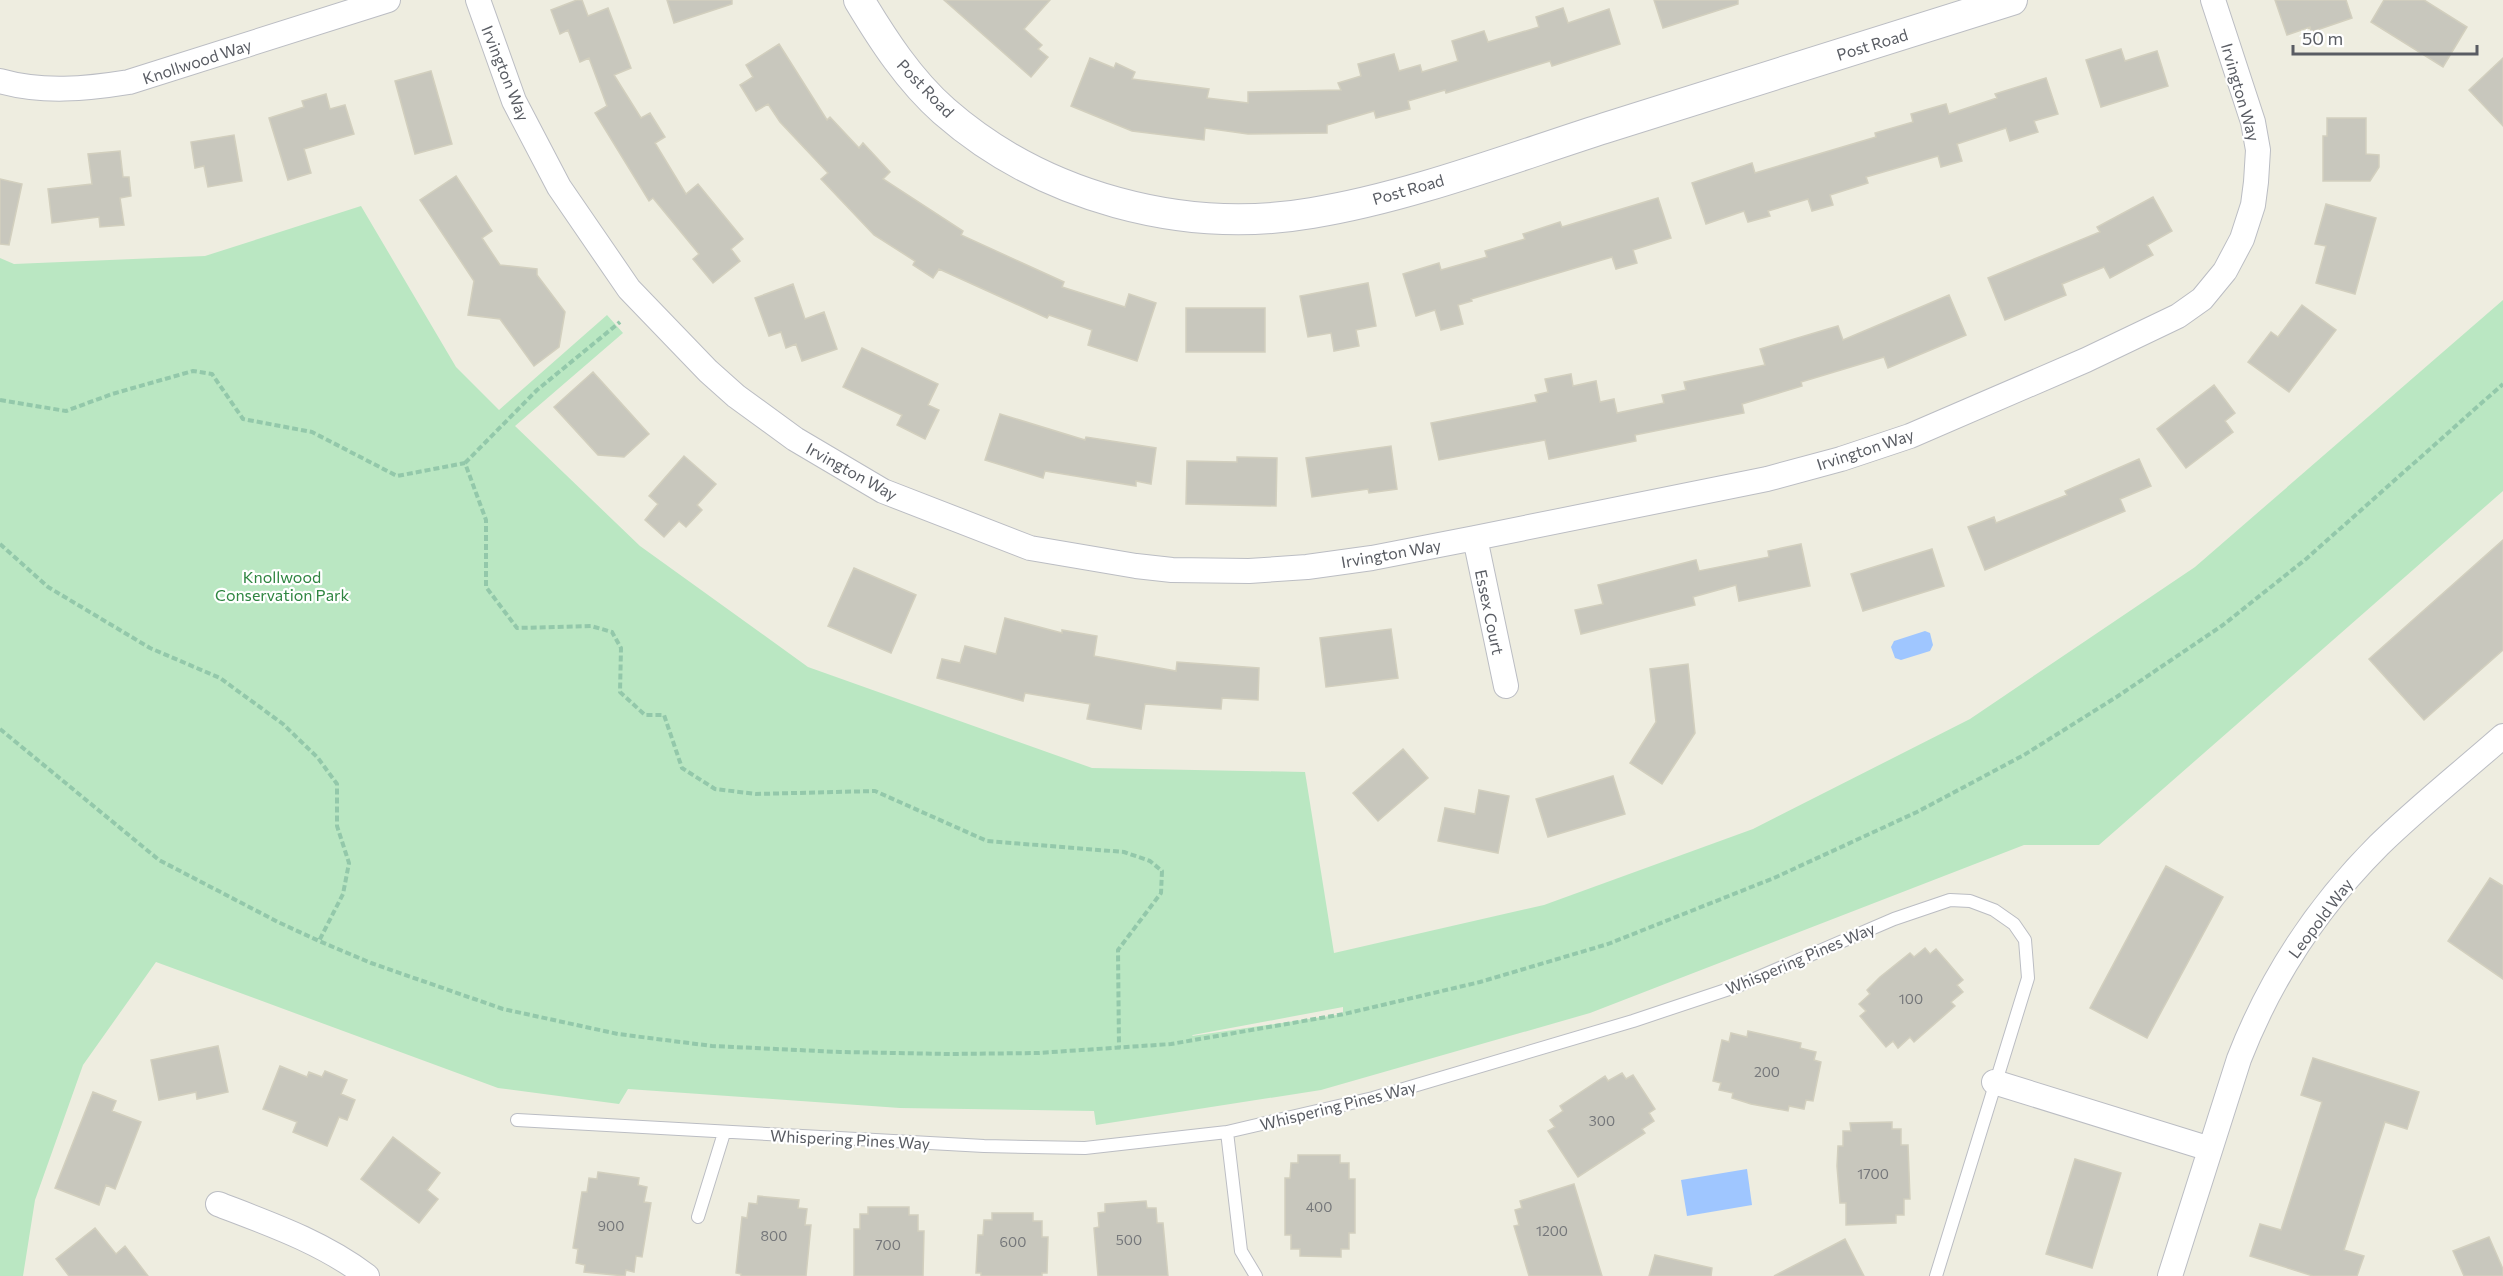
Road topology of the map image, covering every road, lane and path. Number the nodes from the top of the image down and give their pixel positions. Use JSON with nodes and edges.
{"nodes":[{"id":1,"x":388,"y":0,"type":"edge"},
{"id":2,"x":478,"y":0,"type":"edge"},
{"id":3,"x":859,"y":0,"type":"edge"},
{"id":4,"x":2012,"y":0,"type":"edge"},
{"id":5,"x":2213,"y":0,"type":"edge"},
{"id":6,"x":0,"y":81,"type":"edge"},
{"id":7,"x":620,"y":322,"type":"dead end"},
{"id":8,"x":2503,"y":384,"type":"edge"},
{"id":9,"x":0,"y":400,"type":"edge"},
{"id":10,"x":465,"y":463,"type":"junction"},
{"id":11,"x":1474,"y":538,"type":"junction"},
{"id":12,"x":0,"y":544,"type":"edge"},
{"id":13,"x":1506,"y":686,"type":"dead end"},
{"id":14,"x":0,"y":729,"type":"edge"},
{"id":15,"x":2503,"y":736,"type":"edge"},
{"id":16,"x":319,"y":941,"type":"junction"},
{"id":17,"x":1119,"y":1048,"type":"junction"},
{"id":18,"x":1994,"y":1082,"type":"junction"},
{"id":19,"x":517,"y":1120,"type":"dead end"},
{"id":20,"x":1227,"y":1132,"type":"junction"},
{"id":21,"x":724,"y":1133,"type":"junction"},
{"id":22,"x":2210,"y":1149,"type":"junction"},
{"id":23,"x":218,"y":1204,"type":"dead end"},
{"id":24,"x":698,"y":1217,"type":"dead end"},
{"id":25,"x":367,"y":1276,"type":"edge"},
{"id":26,"x":1256,"y":1276,"type":"edge"},
{"id":27,"x":1936,"y":1276,"type":"edge"},
{"id":28,"x":2170,"y":1276,"type":"edge"}],
"edges":[{"from":1,"to":6,"type":"street","name":"Knollwood Way"},
{"from":2,"to":11,"type":"street","name":"Irvington Way"},
{"from":3,"to":4,"type":"street","name":"Post Road"},
{"from":5,"to":11,"type":"street","name":"Irvington Way"},
{"from":7,"to":10,"type":"path"},
{"from":8,"to":17,"type":"path"},
{"from":9,"to":10,"type":"path"},
{"from":10,"to":17,"type":"path"},
{"from":11,"to":13,"type":"street","name":"Essex Court"},
{"from":12,"to":16,"type":"path"},
{"from":14,"to":16,"type":"path"},
{"from":15,"to":22,"type":"street","name":"Leopold Way"},
{"from":16,"to":17,"type":"path"},
{"from":18,"to":20,"type":"lane","name":"Whispering Pines Way"},
{"from":18,"to":22,"type":"street"},
{"from":18,"to":27,"type":"lane","name":"Whispering Pines Way"},
{"from":19,"to":21,"type":"lane","name":"Whispering Pines Way"},
{"from":20,"to":21,"type":"lane","name":"Whispering Pines Way"},
{"from":20,"to":26,"type":"lane"},
{"from":21,"to":24,"type":"lane"},
{"from":22,"to":28,"type":"street","name":"Leopold Way"},
{"from":23,"to":25,"type":"street"}]}
